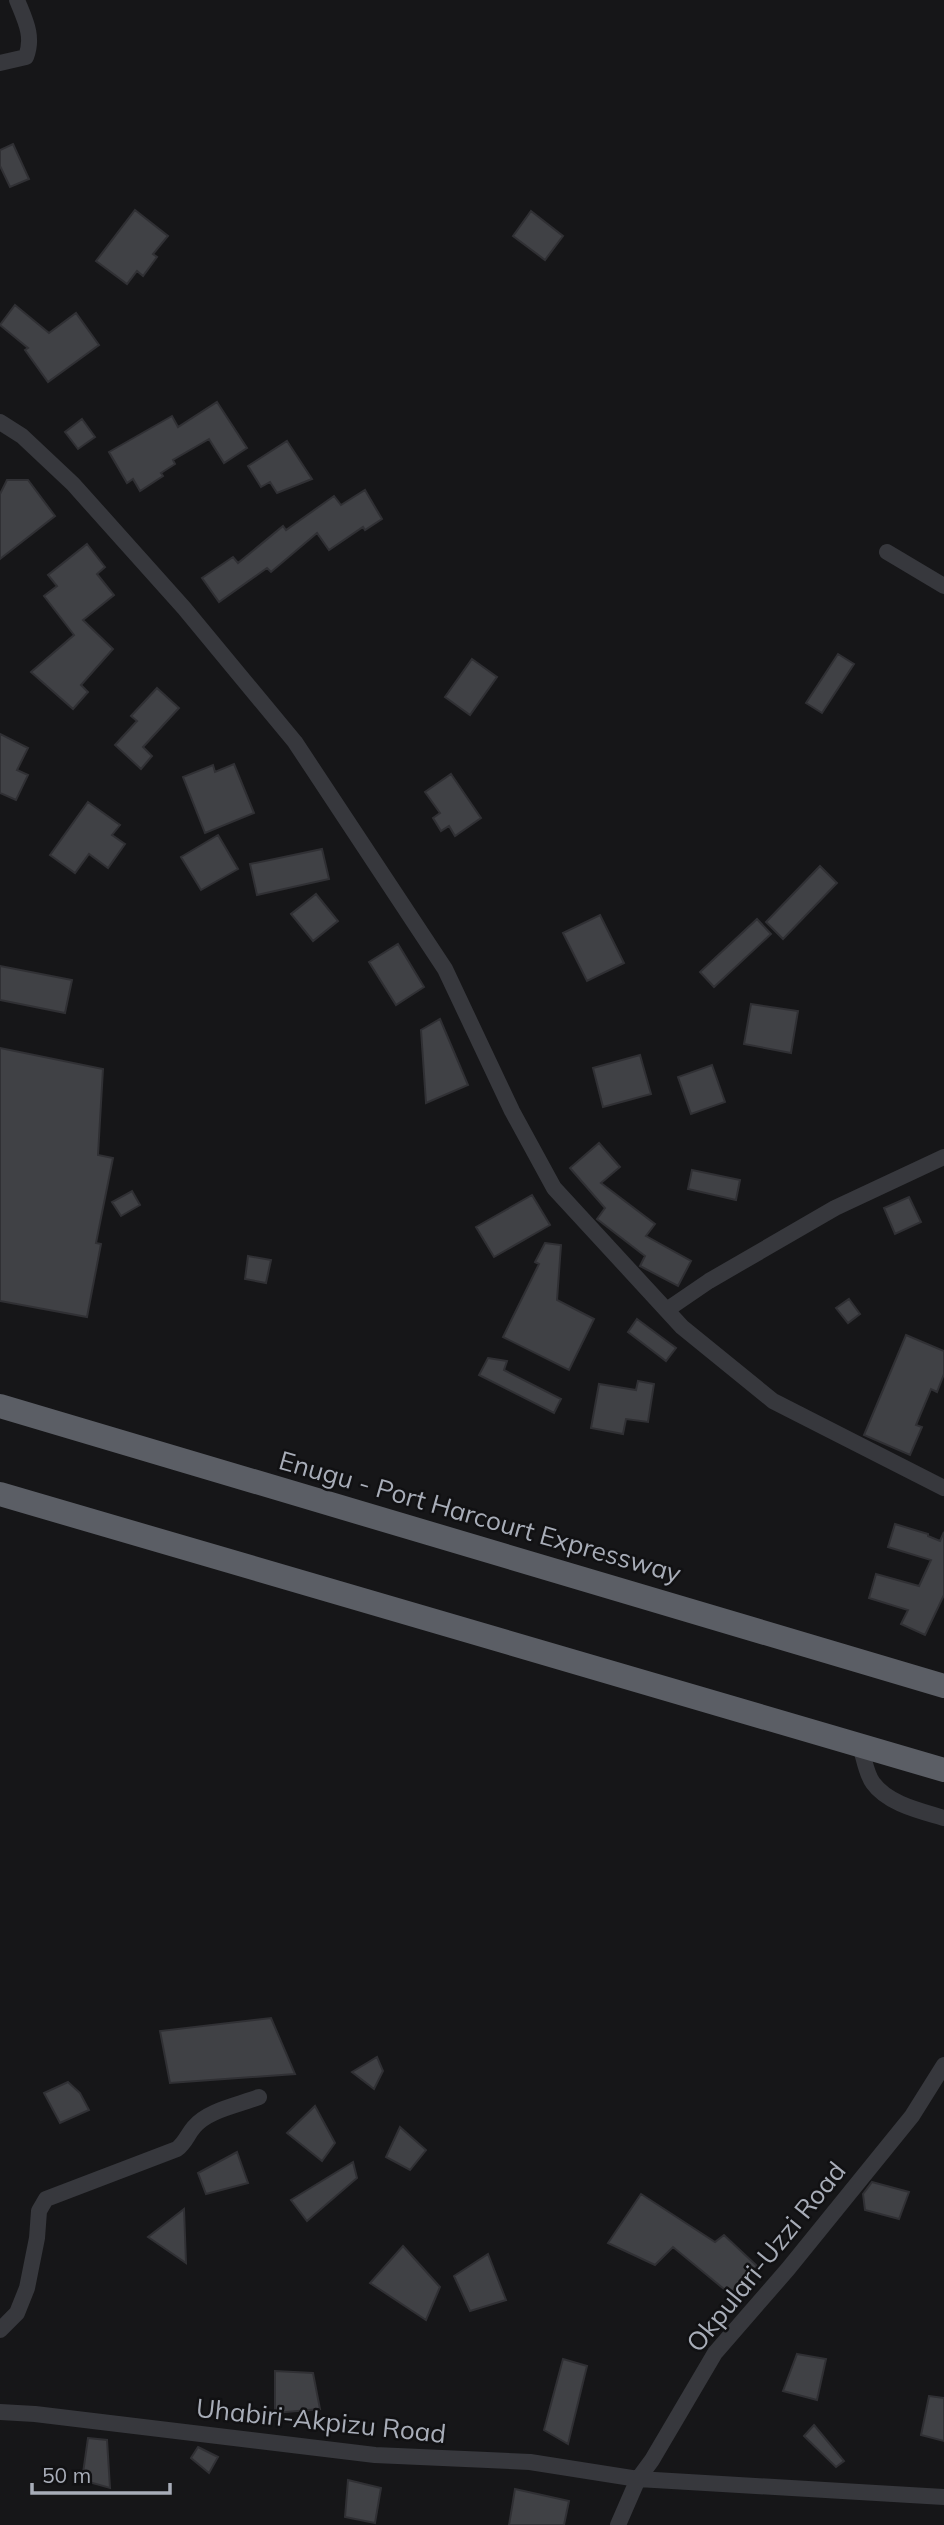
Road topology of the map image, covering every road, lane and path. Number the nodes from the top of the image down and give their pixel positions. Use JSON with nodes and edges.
{"nodes":[{"id":1,"x":17,"y":0,"type":"edge"},
{"id":2,"x":0,"y":63,"type":"edge"},
{"id":3,"x":0,"y":422,"type":"edge"},
{"id":4,"x":887,"y":552,"type":"dead end"},
{"id":5,"x":944,"y":586,"type":"edge"},
{"id":6,"x":944,"y":1157,"type":"edge"},
{"id":7,"x":668,"y":1308,"type":"junction"},
{"id":8,"x":0,"y":1406,"type":"edge"},
{"id":9,"x":944,"y":1488,"type":"edge"},
{"id":10,"x":0,"y":1494,"type":"edge"},
{"id":11,"x":944,"y":1686,"type":"edge"},
{"id":12,"x":860,"y":1746,"type":"junction"},
{"id":13,"x":944,"y":1770,"type":"edge"},
{"id":14,"x":944,"y":1818,"type":"edge"},
{"id":15,"x":944,"y":2065,"type":"edge"},
{"id":16,"x":259,"y":2097,"type":"dead end"},
{"id":17,"x":0,"y":2330,"type":"edge"},
{"id":18,"x":0,"y":2412,"type":"edge"},
{"id":19,"x":638,"y":2479,"type":"junction"},
{"id":20,"x":944,"y":2497,"type":"edge"},
{"id":21,"x":618,"y":2525,"type":"edge"}],
"edges":[{"from":1,"to":2,"type":"street"},
{"from":3,"to":7,"type":"street"},
{"from":4,"to":5,"type":"street"},
{"from":6,"to":7,"type":"street"},
{"from":7,"to":9,"type":"street"},
{"from":8,"to":11,"type":"highway","name":"Enugu - Port Harcourt Expressway"},
{"from":10,"to":12,"type":"highway"},
{"from":12,"to":13,"type":"highway"},
{"from":12,"to":14,"type":"street"},
{"from":15,"to":19,"type":"street","name":"Okpulari-Uzzi Road"},
{"from":16,"to":17,"type":"street"},
{"from":18,"to":19,"type":"street","name":"Uhabiri-Akpizu Road"},
{"from":19,"to":20,"type":"street","name":"Uhabiri-Akpizu Road"},
{"from":19,"to":21,"type":"street","name":"Okpulari-Uzzi Road"}]}
